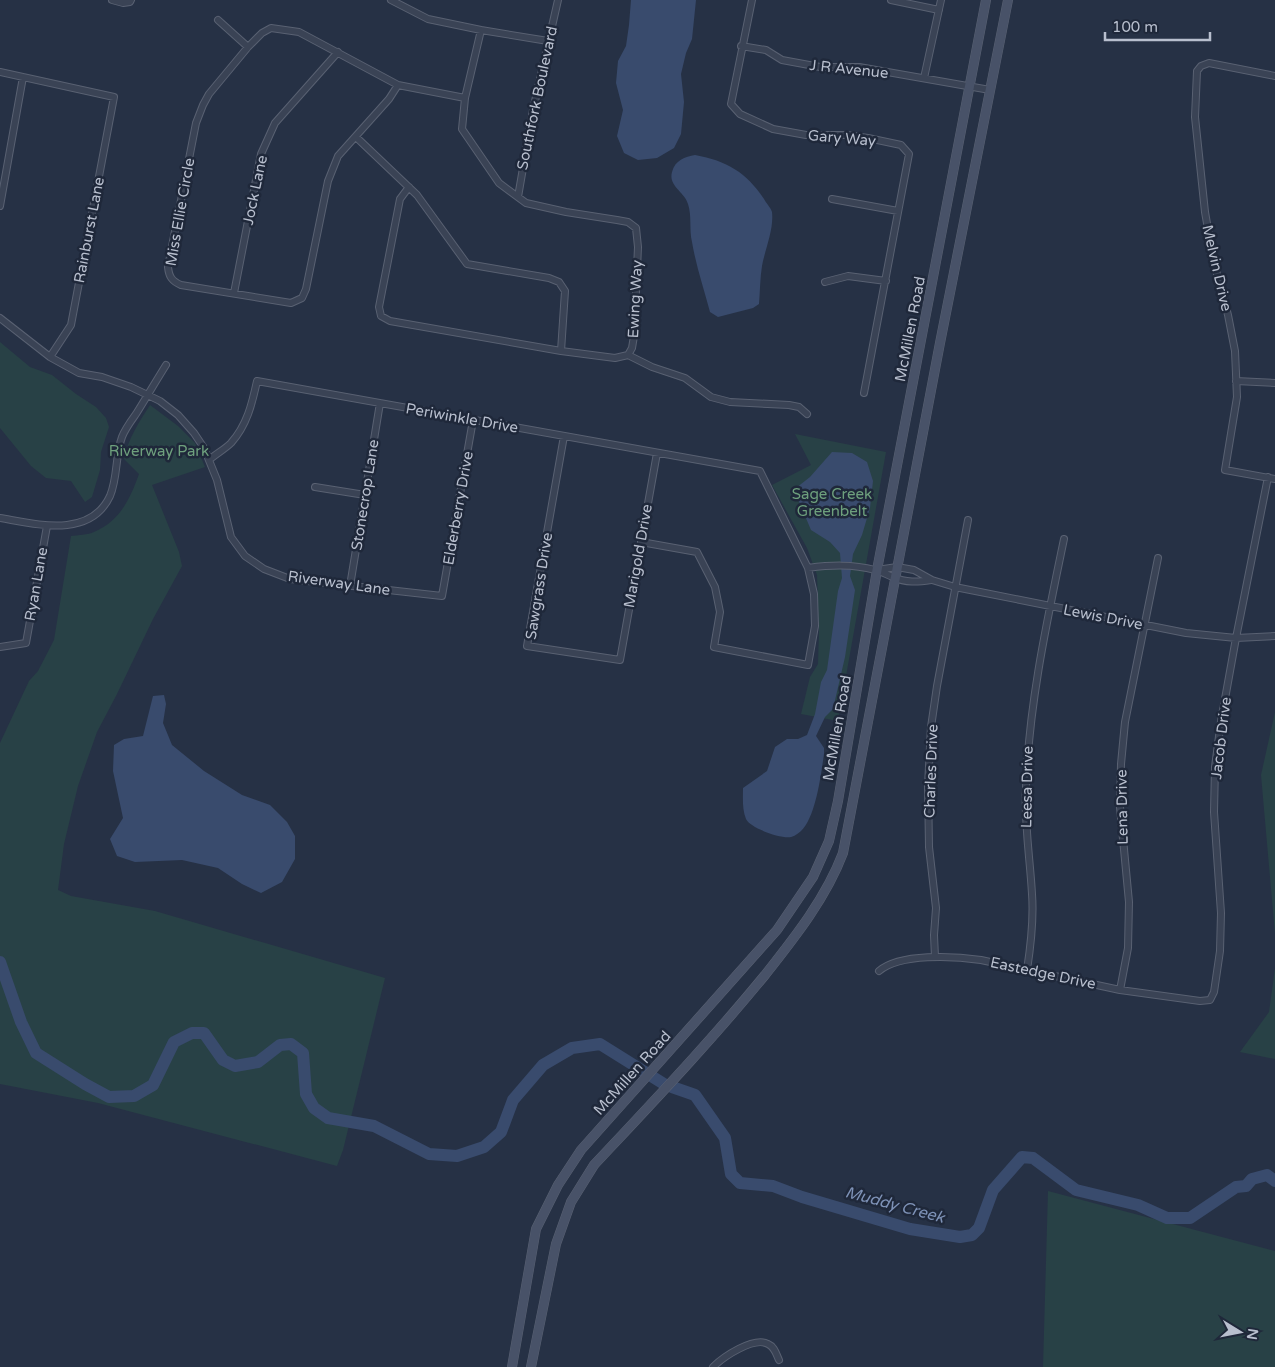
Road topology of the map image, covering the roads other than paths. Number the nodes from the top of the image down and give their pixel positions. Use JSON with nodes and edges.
{"nodes":[{"id":1,"x":112,"y":0,"type":"edge"},
{"id":2,"x":391,"y":0,"type":"edge"},
{"id":3,"x":558,"y":0,"type":"edge"},
{"id":4,"x":752,"y":0,"type":"edge"},
{"id":5,"x":891,"y":0,"type":"edge"},
{"id":6,"x":941,"y":0,"type":"edge"},
{"id":7,"x":986,"y":0,"type":"edge"},
{"id":8,"x":1008,"y":0,"type":"edge"},
{"id":9,"x":131,"y":1,"type":"edge"},
{"id":10,"x":939,"y":10,"type":"junction"},
{"id":11,"x":218,"y":20,"type":"dead end"},
{"id":12,"x":480,"y":30,"type":"junction"},
{"id":13,"x":548,"y":41,"type":"junction"},
{"id":14,"x":741,"y":46,"type":"junction"},
{"id":15,"x":248,"y":47,"type":"junction"},
{"id":16,"x":338,"y":52,"type":"junction"},
{"id":17,"x":0,"y":72,"type":"edge"},
{"id":18,"x":1275,"y":76,"type":"edge"},
{"id":19,"x":23,"y":77,"type":"junction"},
{"id":20,"x":924,"y":78,"type":"junction"},
{"id":21,"x":398,"y":85,"type":"junction"},
{"id":22,"x":970,"y":86,"type":"junction"},
{"id":23,"x":990,"y":90,"type":"junction"},
{"id":24,"x":465,"y":98,"type":"junction"},
{"id":25,"x":356,"y":137,"type":"junction"},
{"id":26,"x":410,"y":187,"type":"junction"},
{"id":27,"x":518,"y":197,"type":"junction"},
{"id":28,"x":832,"y":199,"type":"dead end"},
{"id":29,"x":0,"y":206,"type":"edge"},
{"id":30,"x":898,"y":211,"type":"junction"},
{"id":31,"x":886,"y":281,"type":"junction"},
{"id":32,"x":825,"y":282,"type":"dead end"},
{"id":33,"x":234,"y":293,"type":"junction"},
{"id":34,"x":0,"y":318,"type":"edge"},
{"id":35,"x":561,"y":351,"type":"junction"},
{"id":36,"x":628,"y":354,"type":"junction"},
{"id":37,"x":50,"y":357,"type":"junction"},
{"id":38,"x":166,"y":365,"type":"dead end"},
{"id":39,"x":1236,"y":382,"type":"junction"},
{"id":40,"x":1275,"y":383,"type":"edge"},
{"id":41,"x":864,"y":393,"type":"dead end"},
{"id":42,"x":148,"y":395,"type":"junction"},
{"id":43,"x":380,"y":403,"type":"junction"},
{"id":44,"x":807,"y":414,"type":"dead end"},
{"id":45,"x":473,"y":420,"type":"junction"},
{"id":46,"x":564,"y":436,"type":"junction"},
{"id":47,"x":657,"y":452,"type":"junction"},
{"id":48,"x":208,"y":460,"type":"junction"},
{"id":49,"x":1271,"y":478,"type":"edge"},
{"id":50,"x":314,"y":487,"type":"dead end"},
{"id":51,"x":365,"y":495,"type":"junction"},
{"id":52,"x":0,"y":518,"type":"edge"},
{"id":53,"x":968,"y":520,"type":"dead end"},
{"id":54,"x":47,"y":526,"type":"junction"},
{"id":55,"x":1064,"y":539,"type":"dead end"},
{"id":56,"x":641,"y":542,"type":"junction"},
{"id":57,"x":1158,"y":558,"type":"dead end"},
{"id":58,"x":897,"y":567,"type":"junction"},
{"id":59,"x":808,"y":568,"type":"junction"},
{"id":60,"x":877,"y":570,"type":"junction"},
{"id":61,"x":895,"y":578,"type":"junction"},
{"id":62,"x":932,"y":580,"type":"junction"},
{"id":63,"x":350,"y":586,"type":"junction"},
{"id":64,"x":956,"y":587,"type":"junction"},
{"id":65,"x":442,"y":596,"type":"joint"},
{"id":66,"x":1050,"y":606,"type":"junction"},
{"id":67,"x":1144,"y":625,"type":"junction"},
{"id":68,"x":1275,"y":636,"type":"edge"},
{"id":69,"x":1236,"y":638,"type":"junction"},
{"id":70,"x":0,"y":647,"type":"edge"},
{"id":71,"x":620,"y":660,"type":"joint"},
{"id":72,"x":935,"y":957,"type":"junction"},
{"id":73,"x":1027,"y":970,"type":"junction"},
{"id":74,"x":879,"y":971,"type":"dead end"},
{"id":75,"x":1120,"y":990,"type":"junction"},
{"id":76,"x":1210,"y":1000,"type":"joint"},
{"id":77,"x":779,"y":1360,"type":"dead end"},
{"id":78,"x":512,"y":1367,"type":"edge"},
{"id":79,"x":531,"y":1367,"type":"edge"},
{"id":80,"x":713,"y":1367,"type":"edge"}],
"edges":[{"from":1,"to":9,"type":"street"},
{"from":2,"to":12,"type":"street"},
{"from":3,"to":13,"type":"street","name":"Southfork Boulevard"},
{"from":4,"to":14,"type":"street","name":"Gary Way"},
{"from":5,"to":10,"type":"street"},
{"from":6,"to":10,"type":"street"},
{"from":7,"to":22,"type":"main road","name":"McMillen Road"},
{"from":8,"to":23,"type":"main road","name":"McMillen Road"},
{"from":10,"to":20,"type":"street"},
{"from":11,"to":15,"type":"street"},
{"from":12,"to":13,"type":"street"},
{"from":12,"to":24,"type":"street","name":"Ewing Way"},
{"from":13,"to":27,"type":"street","name":"Southfork Boulevard"},
{"from":14,"to":20,"type":"street","name":"J R Avenue"},
{"from":14,"to":30,"type":"street","name":"Gary Way"},
{"from":15,"to":16,"type":"street","name":"Miss Ellie Circle"},
{"from":15,"to":33,"type":"street","name":"Miss Ellie Circle"},
{"from":16,"to":21,"type":"street","name":"Miss Ellie Circle"},
{"from":16,"to":33,"type":"street","name":"Jock Lane"},
{"from":17,"to":19,"type":"street"},
{"from":18,"to":39,"type":"street","name":"Melvin Drive"},
{"from":19,"to":29,"type":"street"},
{"from":19,"to":37,"type":"street","name":"Rainburst Lane"},
{"from":20,"to":22,"type":"street","name":"J R Avenue"},
{"from":21,"to":24,"type":"street","name":"Miss Ellie Circle"},
{"from":21,"to":25,"type":"street","name":"Miss Ellie Circle"},
{"from":22,"to":23,"type":"street","name":"J R Avenue"},
{"from":22,"to":60,"type":"main road","name":"McMillen Road"},
{"from":23,"to":58,"type":"main road","name":"McMillen Road"},
{"from":24,"to":27,"type":"street","name":"Ewing Way"},
{"from":25,"to":26,"type":"street"},
{"from":25,"to":33,"type":"street","name":"Miss Ellie Circle"},
{"from":26,"to":35,"type":"street"},
{"from":26,"to":35,"type":"street","name":"Ewing Way"},
{"from":27,"to":36,"type":"street","name":"Ewing Way"},
{"from":28,"to":30,"type":"street"},
{"from":30,"to":31,"type":"street","name":"Gary Way"},
{"from":31,"to":32,"type":"street"},
{"from":31,"to":41,"type":"street","name":"Gary Way"},
{"from":34,"to":37,"type":"street","name":"Riverway Lane"},
{"from":35,"to":36,"type":"street","name":"Ewing Way"},
{"from":36,"to":44,"type":"street"},
{"from":37,"to":42,"type":"street","name":"Riverway Lane"},
{"from":38,"to":42,"type":"street"},
{"from":39,"to":40,"type":"street"},
{"from":39,"to":49,"type":"street","name":"Melvin Drive"},
{"from":42,"to":48,"type":"street","name":"Riverway Lane"},
{"from":42,"to":54,"type":"street"},
{"from":43,"to":45,"type":"street","name":"Periwinkle Drive"},
{"from":43,"to":48,"type":"street","name":"Periwinkle Drive"},
{"from":43,"to":51,"type":"street","name":"Stonecrop Lane"},
{"from":45,"to":46,"type":"street","name":"Periwinkle Drive"},
{"from":45,"to":65,"type":"street","name":"Elderberry Drive"},
{"from":46,"to":47,"type":"street","name":"Periwinkle Drive"},
{"from":46,"to":71,"type":"street","name":"Sawgrass Drive"},
{"from":47,"to":56,"type":"street","name":"Marigold Drive"},
{"from":47,"to":59,"type":"street","name":"Periwinkle Drive"},
{"from":48,"to":63,"type":"street","name":"Riverway Lane"},
{"from":49,"to":69,"type":"street","name":"Jacob Drive"},
{"from":50,"to":51,"type":"street"},
{"from":51,"to":63,"type":"street","name":"Stonecrop Lane"},
{"from":52,"to":54,"type":"street"},
{"from":53,"to":64,"type":"street","name":"Charles Drive"},
{"from":54,"to":70,"type":"street","name":"Ryan Lane"},
{"from":55,"to":66,"type":"street","name":"Leesa Drive"},
{"from":56,"to":59,"type":"street"},
{"from":56,"to":71,"type":"street","name":"Marigold Drive"},
{"from":57,"to":67,"type":"street","name":"Lena Drive"},
{"from":58,"to":60,"type":"street","name":"Lewis Drive"},
{"from":58,"to":61,"type":"main road","name":"McMillen Road"},
{"from":58,"to":62,"type":"street","name":"Lewis Drive"},
{"from":59,"to":60,"type":"street","name":"Lewis Drive"},
{"from":60,"to":61,"type":"street","name":"Lewis Drive"},
{"from":60,"to":78,"type":"main road","name":"McMillen Road"},
{"from":61,"to":62,"type":"street","name":"Lewis Drive"},
{"from":61,"to":79,"type":"main road","name":"McMillen Road"},
{"from":62,"to":64,"type":"street","name":"Lewis Drive"},
{"from":63,"to":65,"type":"street","name":"Riverway Lane"},
{"from":64,"to":66,"type":"street","name":"Lewis Drive"},
{"from":64,"to":72,"type":"street","name":"Charles Drive"},
{"from":66,"to":67,"type":"street","name":"Lewis Drive"},
{"from":66,"to":73,"type":"street","name":"Leesa Drive"},
{"from":67,"to":69,"type":"street","name":"Lewis Drive"},
{"from":67,"to":75,"type":"street","name":"Lena Drive"},
{"from":68,"to":69,"type":"street","name":"Lewis Drive"},
{"from":69,"to":76,"type":"street","name":"Jacob Drive"},
{"from":72,"to":73,"type":"street","name":"Eastedge Drive"},
{"from":72,"to":74,"type":"street","name":"Eastedge Drive"},
{"from":73,"to":75,"type":"street","name":"Eastedge Drive"},
{"from":75,"to":76,"type":"street","name":"Eastedge Drive"},
{"from":77,"to":80,"type":"street"}]}
